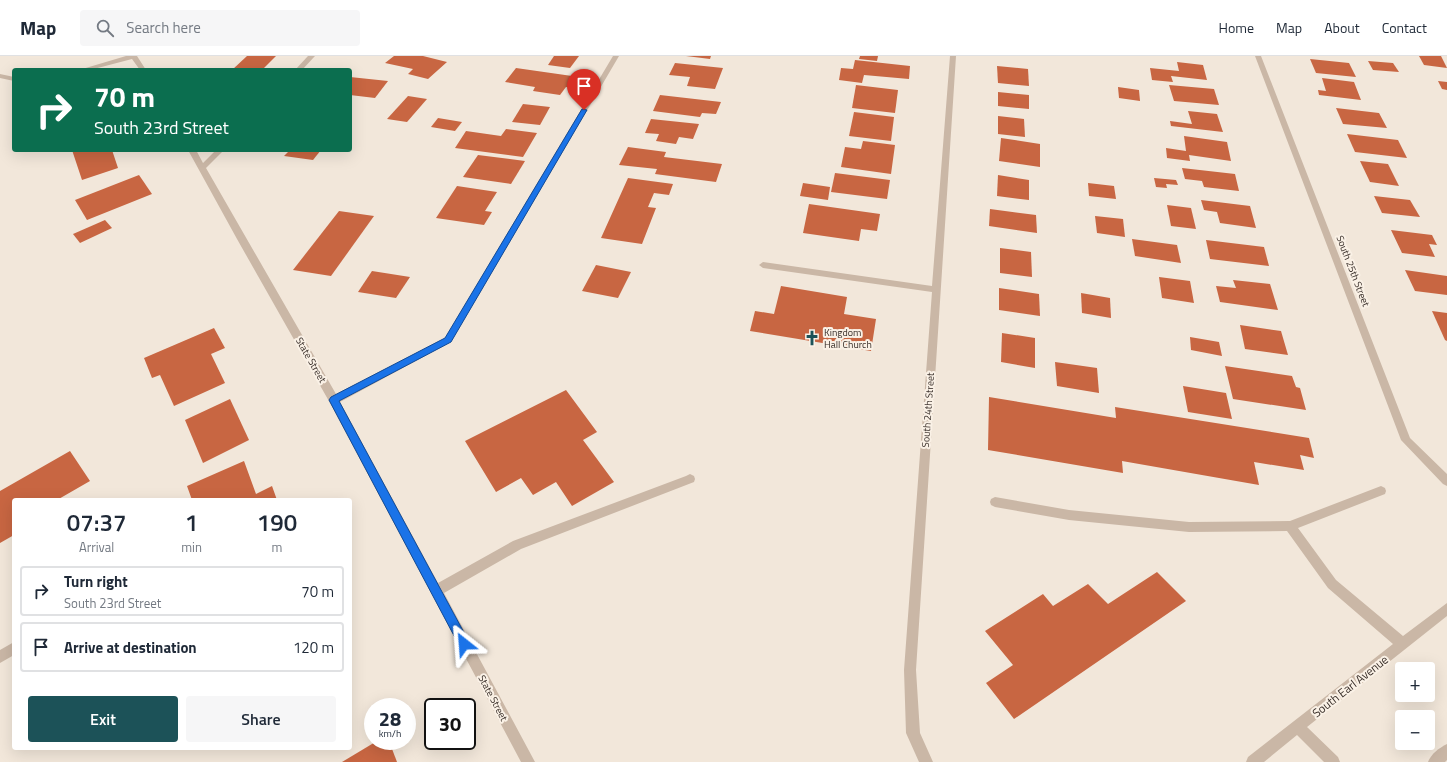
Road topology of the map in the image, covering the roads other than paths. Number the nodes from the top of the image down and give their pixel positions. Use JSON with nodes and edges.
{"nodes":[{"id":1,"x":134,"y":56,"type":"edge"},
{"id":2,"x":312,"y":56,"type":"edge"},
{"id":3,"x":616,"y":56,"type":"edge"},
{"id":4,"x":953,"y":56,"type":"edge"},
{"id":5,"x":1258,"y":56,"type":"edge"},
{"id":6,"x":89,"y":68,"type":"edge"},
{"id":7,"x":142,"y":68,"type":"edge"},
{"id":8,"x":300,"y":68,"type":"edge"},
{"id":9,"x":0,"y":76,"type":"edge"},
{"id":10,"x":12,"y":79,"type":"edge"},
{"id":11,"x":193,"y":152,"type":"edge"},
{"id":12,"x":218,"y":152,"type":"edge"},
{"id":13,"x":202,"y":168,"type":"junction"},
{"id":14,"x":763,"y":265,"type":"dead end"},
{"id":15,"x":937,"y":290,"type":"junction"},
{"id":16,"x":334,"y":400,"type":"junction"},
{"id":17,"x":690,"y":479,"type":"dead end"},
{"id":18,"x":1447,"y":481,"type":"edge"},
{"id":19,"x":1381,"y":491,"type":"dead end"},
{"id":20,"x":995,"y":502,"type":"dead end"},
{"id":21,"x":1290,"y":526,"type":"junction"},
{"id":22,"x":436,"y":591,"type":"junction"},
{"id":23,"x":1447,"y":610,"type":"edge"},
{"id":24,"x":1403,"y":644,"type":"junction"},
{"id":25,"x":12,"y":649,"type":"edge"},
{"id":26,"x":0,"y":657,"type":"edge"},
{"id":27,"x":1298,"y":727,"type":"junction"},
{"id":28,"x":1447,"y":751,"type":"edge"},
{"id":29,"x":528,"y":762,"type":"edge"},
{"id":30,"x":926,"y":762,"type":"edge"},
{"id":31,"x":1253,"y":762,"type":"edge"},
{"id":32,"x":1333,"y":762,"type":"edge"},
{"id":33,"x":1435,"y":762,"type":"edge"}],
"edges":[{"from":1,"to":6,"type":"street"},
{"from":1,"to":7,"type":"street"},
{"from":2,"to":8,"type":"street"},
{"from":3,"to":16,"type":"street"},
{"from":4,"to":15,"type":"street","name":"South 24th Street"},
{"from":5,"to":18,"type":"street","name":"South 25th Street"},
{"from":9,"to":10,"type":"street"},
{"from":11,"to":13,"type":"street","name":"State Street"},
{"from":12,"to":13,"type":"street"},
{"from":13,"to":16,"type":"street","name":"State Street"},
{"from":14,"to":15,"type":"street"},
{"from":15,"to":30,"type":"street","name":"South 24th Street"},
{"from":16,"to":22,"type":"street","name":"State Street"},
{"from":17,"to":22,"type":"street"},
{"from":19,"to":21,"type":"street"},
{"from":20,"to":21,"type":"street"},
{"from":21,"to":24,"type":"street"},
{"from":22,"to":29,"type":"street","name":"State Street"},
{"from":23,"to":24,"type":"street","name":"South Earl Avenue"},
{"from":24,"to":27,"type":"street","name":"South Earl Avenue"},
{"from":25,"to":26,"type":"street"},
{"from":27,"to":31,"type":"street","name":"South Earl Avenue"},
{"from":27,"to":32,"type":"street"},
{"from":28,"to":33,"type":"street"}]}
